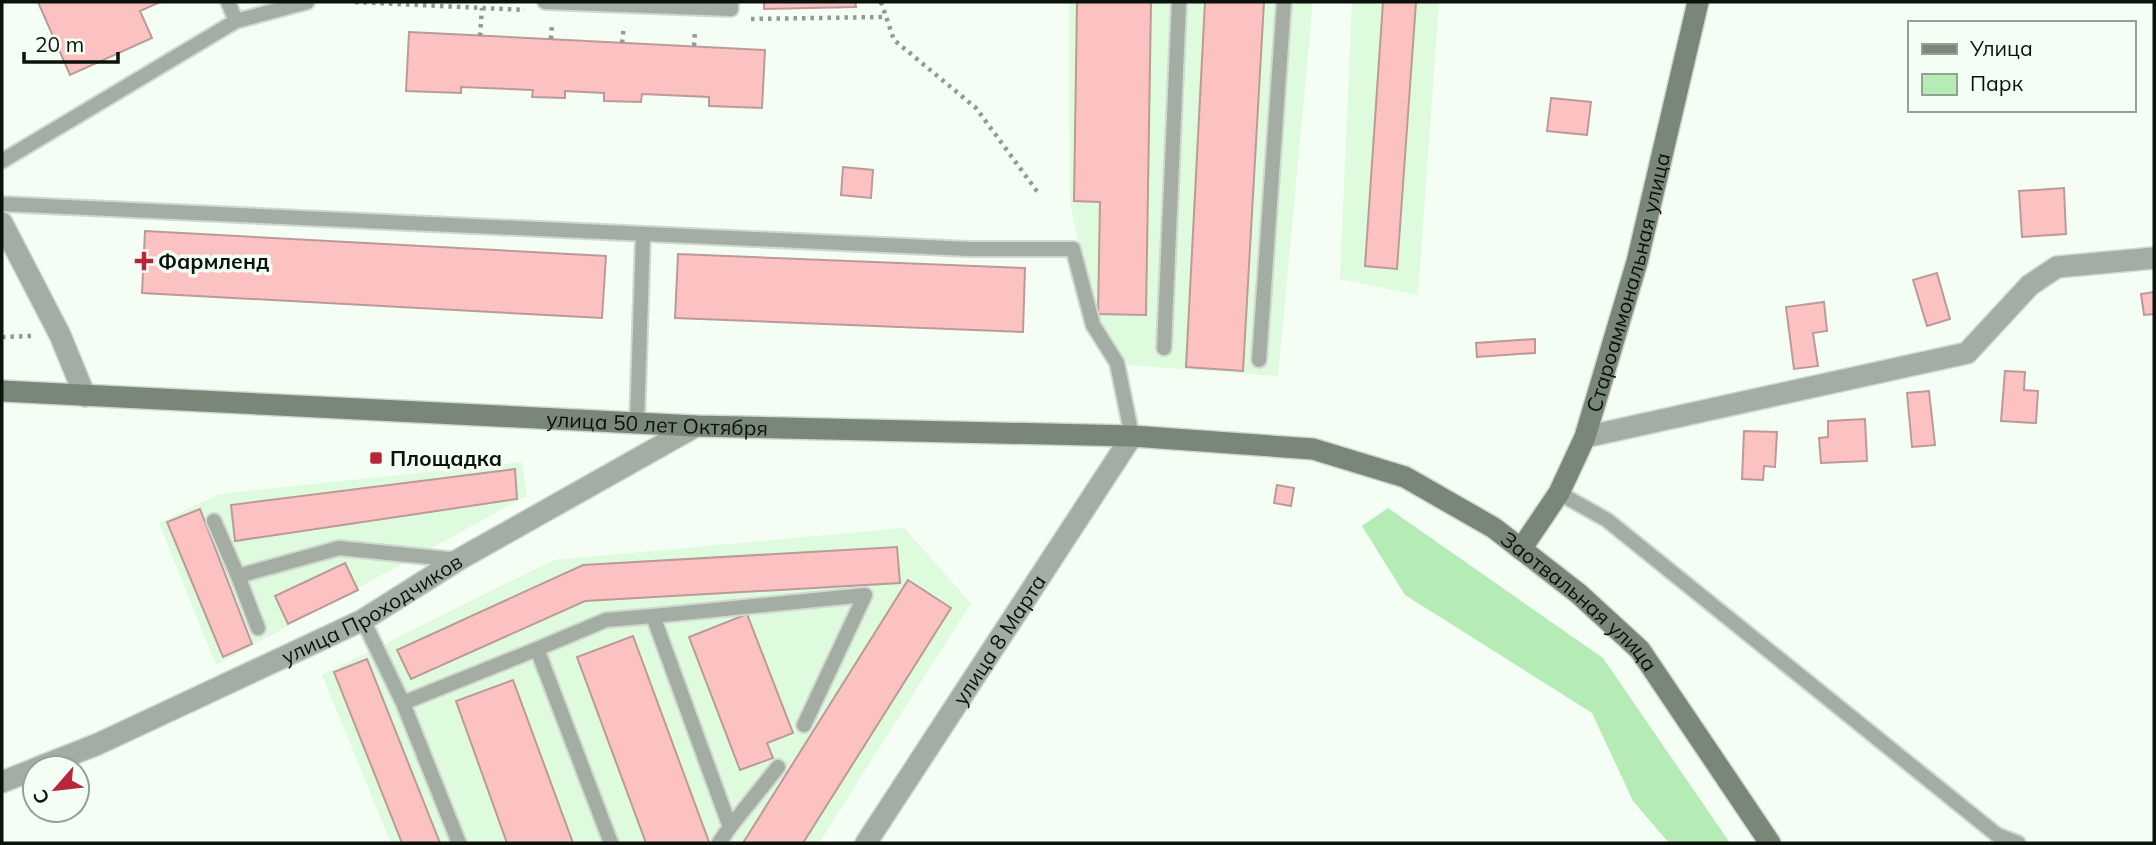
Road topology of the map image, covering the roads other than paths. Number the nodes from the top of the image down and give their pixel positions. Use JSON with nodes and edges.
{"nodes":[{"id":1,"x":228,"y":2,"type":"edge"},
{"id":2,"x":307,"y":2,"type":"edge"},
{"id":3,"x":545,"y":2,"type":"edge"},
{"id":4,"x":731,"y":2,"type":"edge"},
{"id":5,"x":1179,"y":2,"type":"edge"},
{"id":6,"x":1284,"y":2,"type":"edge"},
{"id":7,"x":1698,"y":2,"type":"edge"},
{"id":8,"x":236,"y":21,"type":"junction"},
{"id":9,"x":2,"y":160,"type":"edge"},
{"id":10,"x":2,"y":204,"type":"edge"},
{"id":11,"x":2,"y":223,"type":"edge"},
{"id":12,"x":643,"y":234,"type":"junction"},
{"id":13,"x":2154,"y":258,"type":"edge"},
{"id":14,"x":1164,"y":348,"type":"dead end"},
{"id":15,"x":1259,"y":360,"type":"dead end"},
{"id":16,"x":2,"y":391,"type":"edge"},
{"id":17,"x":85,"y":396,"type":"junction"},
{"id":18,"x":637,"y":423,"type":"junction"},
{"id":19,"x":696,"y":426,"type":"junction"},
{"id":20,"x":1132,"y":436,"type":"junction"},
{"id":21,"x":1585,"y":437,"type":"junction"},
{"id":22,"x":1313,"y":449,"type":"joint"},
{"id":23,"x":1559,"y":493,"type":"junction"},
{"id":24,"x":214,"y":521,"type":"dead end"},
{"id":25,"x":1521,"y":549,"type":"junction"},
{"id":26,"x":458,"y":560,"type":"junction"},
{"id":27,"x":238,"y":576,"type":"junction"},
{"id":28,"x":653,"y":617,"type":"junction"},
{"id":29,"x":363,"y":620,"type":"junction"},
{"id":30,"x":258,"y":628,"type":"dead end"},
{"id":31,"x":537,"y":649,"type":"junction"},
{"id":32,"x":403,"y":703,"type":"junction"},
{"id":33,"x":804,"y":725,"type":"dead end"},
{"id":34,"x":72,"y":754,"type":"edge"},
{"id":35,"x":778,"y":767,"type":"dead end"},
{"id":36,"x":21,"y":774,"type":"edge"},
{"id":37,"x":2,"y":782,"type":"edge"},
{"id":38,"x":730,"y":827,"type":"junction"},
{"id":39,"x":459,"y":843,"type":"edge"},
{"id":40,"x":611,"y":843,"type":"edge"},
{"id":41,"x":719,"y":843,"type":"edge"},
{"id":42,"x":866,"y":843,"type":"edge"},
{"id":43,"x":1770,"y":843,"type":"edge"},
{"id":44,"x":2018,"y":843,"type":"edge"}],
"edges":[{"from":1,"to":8,"type":"lane"},
{"from":2,"to":8,"type":"lane"},
{"from":3,"to":4,"type":"lane"},
{"from":5,"to":14,"type":"lane"},
{"from":6,"to":15,"type":"lane"},
{"from":7,"to":21,"type":"main road","name":"Староаммональная улица"},
{"from":8,"to":9,"type":"lane"},
{"from":10,"to":12,"type":"lane"},
{"from":11,"to":17,"type":"street"},
{"from":12,"to":18,"type":"lane"},
{"from":12,"to":20,"type":"lane"},
{"from":13,"to":21,"type":"street"},
{"from":16,"to":17,"type":"main road","name":"улица 50 лет Октября"},
{"from":17,"to":18,"type":"main road","name":"улица 50 лет Октября"},
{"from":18,"to":19,"type":"main road","name":"улица 50 лет Октября"},
{"from":19,"to":20,"type":"main road","name":"улица 50 лет Октября"},
{"from":19,"to":26,"type":"street","name":"улица Проходчиков"},
{"from":20,"to":22,"type":"main road","name":"улица 50 лет Октября"},
{"from":20,"to":42,"type":"street","name":"улица 8 Марта"},
{"from":21,"to":23,"type":"main road","name":"Староаммональная улица"},
{"from":22,"to":25,"type":"main road","name":"Заотвальная улица"},
{"from":23,"to":25,"type":"main road","name":"Староаммональная улица"},
{"from":23,"to":44,"type":"lane"},
{"from":24,"to":27,"type":"lane"},
{"from":25,"to":43,"type":"main road","name":"Заотвальная улица"},
{"from":26,"to":27,"type":"lane"},
{"from":26,"to":29,"type":"street","name":"улица Проходчиков"},
{"from":27,"to":30,"type":"lane"},
{"from":28,"to":31,"type":"lane"},
{"from":28,"to":33,"type":"lane"},
{"from":28,"to":38,"type":"lane"},
{"from":29,"to":32,"type":"lane"},
{"from":29,"to":34,"type":"street","name":"улица Проходчиков"},
{"from":31,"to":32,"type":"lane"},
{"from":31,"to":40,"type":"lane"},
{"from":32,"to":39,"type":"lane"},
{"from":35,"to":38,"type":"lane"},
{"from":36,"to":37,"type":"street","name":"улица Проходчиков"},
{"from":38,"to":41,"type":"lane"}]}
